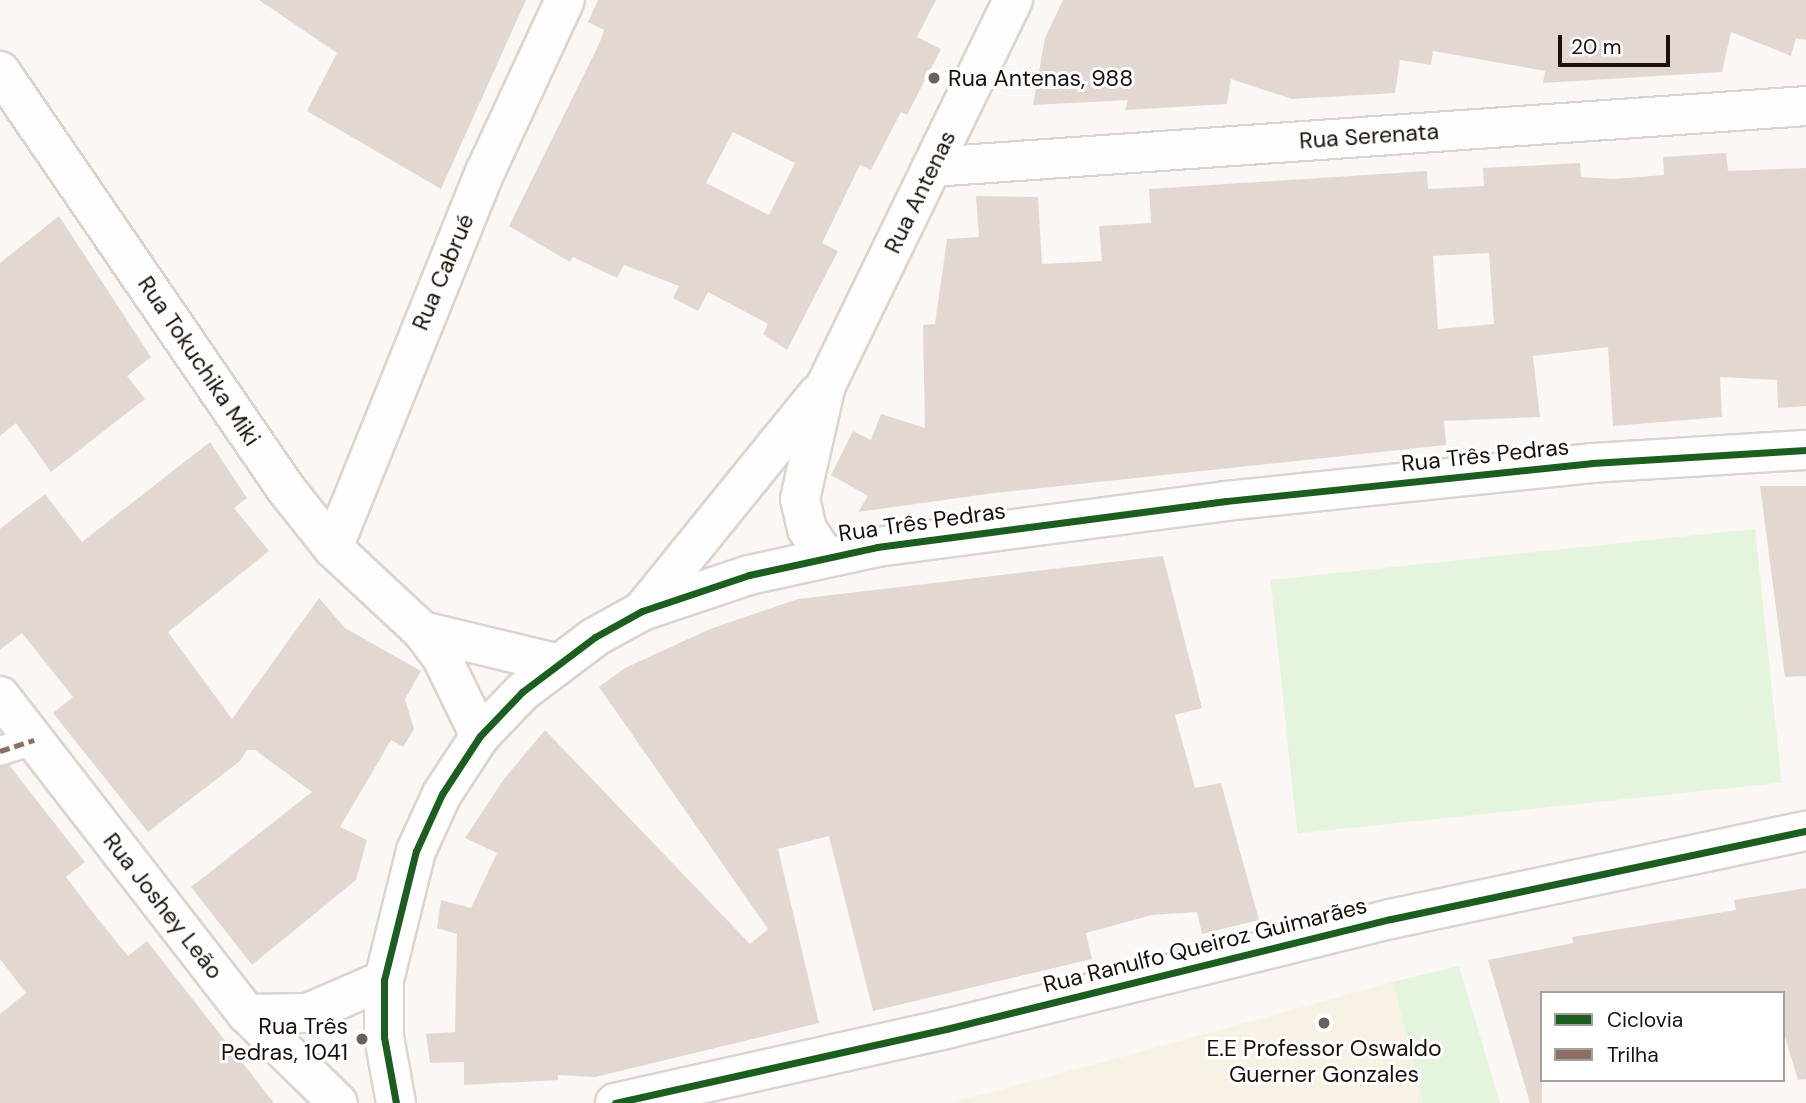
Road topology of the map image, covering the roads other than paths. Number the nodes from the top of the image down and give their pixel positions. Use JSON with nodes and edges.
{"nodes":[{"id":1,"x":565,"y":0,"type":"edge"},
{"id":2,"x":1013,"y":0,"type":"edge"},
{"id":3,"x":0,"y":71,"type":"edge"},
{"id":4,"x":1806,"y":106,"type":"edge"},
{"id":5,"x":932,"y":167,"type":"junction"},
{"id":6,"x":826,"y":385,"type":"junction"},
{"id":7,"x":1806,"y":450,"type":"edge"},
{"id":8,"x":333,"y":548,"type":"junction"},
{"id":9,"x":825,"y":556,"type":"junction"},
{"id":10,"x":642,"y":611,"type":"junction"},
{"id":11,"x":422,"y":631,"type":"junction"},
{"id":12,"x":555,"y":663,"type":"junction"},
{"id":13,"x":0,"y":696,"type":"edge"},
{"id":14,"x":480,"y":736,"type":"junction"},
{"id":15,"x":17,"y":745,"type":"edge"},
{"id":16,"x":1806,"y":831,"type":"edge"},
{"id":17,"x":384,"y":980,"type":"junction"},
{"id":18,"x":247,"y":1014,"type":"junction"},
{"id":19,"x":338,"y":1103,"type":"edge"},
{"id":20,"x":396,"y":1103,"type":"edge"},
{"id":21,"x":615,"y":1103,"type":"edge"}],
"edges":[{"from":1,"to":8,"type":"street","name":"Rua Cabrué"},
{"from":2,"to":5,"type":"street","name":"Rua Antenas"},
{"from":3,"to":8,"type":"street","name":"Rua Tokuchika Miki"},
{"from":4,"to":5,"type":"street","name":"Rua Serenata"},
{"from":5,"to":6,"type":"street","name":"Rua Antenas"},
{"from":6,"to":9,"type":"street","name":"Rua Antenas"},
{"from":6,"to":10,"type":"street","name":"Rua Antenas"},
{"from":7,"to":9,"type":"street","name":"Rua Três Pedras"},
{"from":8,"to":11,"type":"street","name":"Rua Tokuchika Miki"},
{"from":9,"to":10,"type":"street","name":"Rua Três Pedras"},
{"from":10,"to":12,"type":"street","name":"Rua Três Pedras"},
{"from":11,"to":12,"type":"street","name":"Rua Tokuchika Miki"},
{"from":11,"to":14,"type":"street","name":"Rua Tokuchika Miki"},
{"from":12,"to":14,"type":"street","name":"Rua Três Pedras"},
{"from":13,"to":15,"type":"street","name":"Rua Joshey Leão"},
{"from":14,"to":17,"type":"street","name":"Rua Três Pedras"},
{"from":15,"to":18,"type":"street","name":"Rua Joshey Leão"},
{"from":16,"to":21,"type":"street","name":"Rua Ranulfo Queiroz Guimarães"},
{"from":17,"to":18,"type":"street"},
{"from":17,"to":20,"type":"street","name":"Rua Três Pedras"},
{"from":18,"to":19,"type":"street","name":"Rua Joshey Leão"}]}
